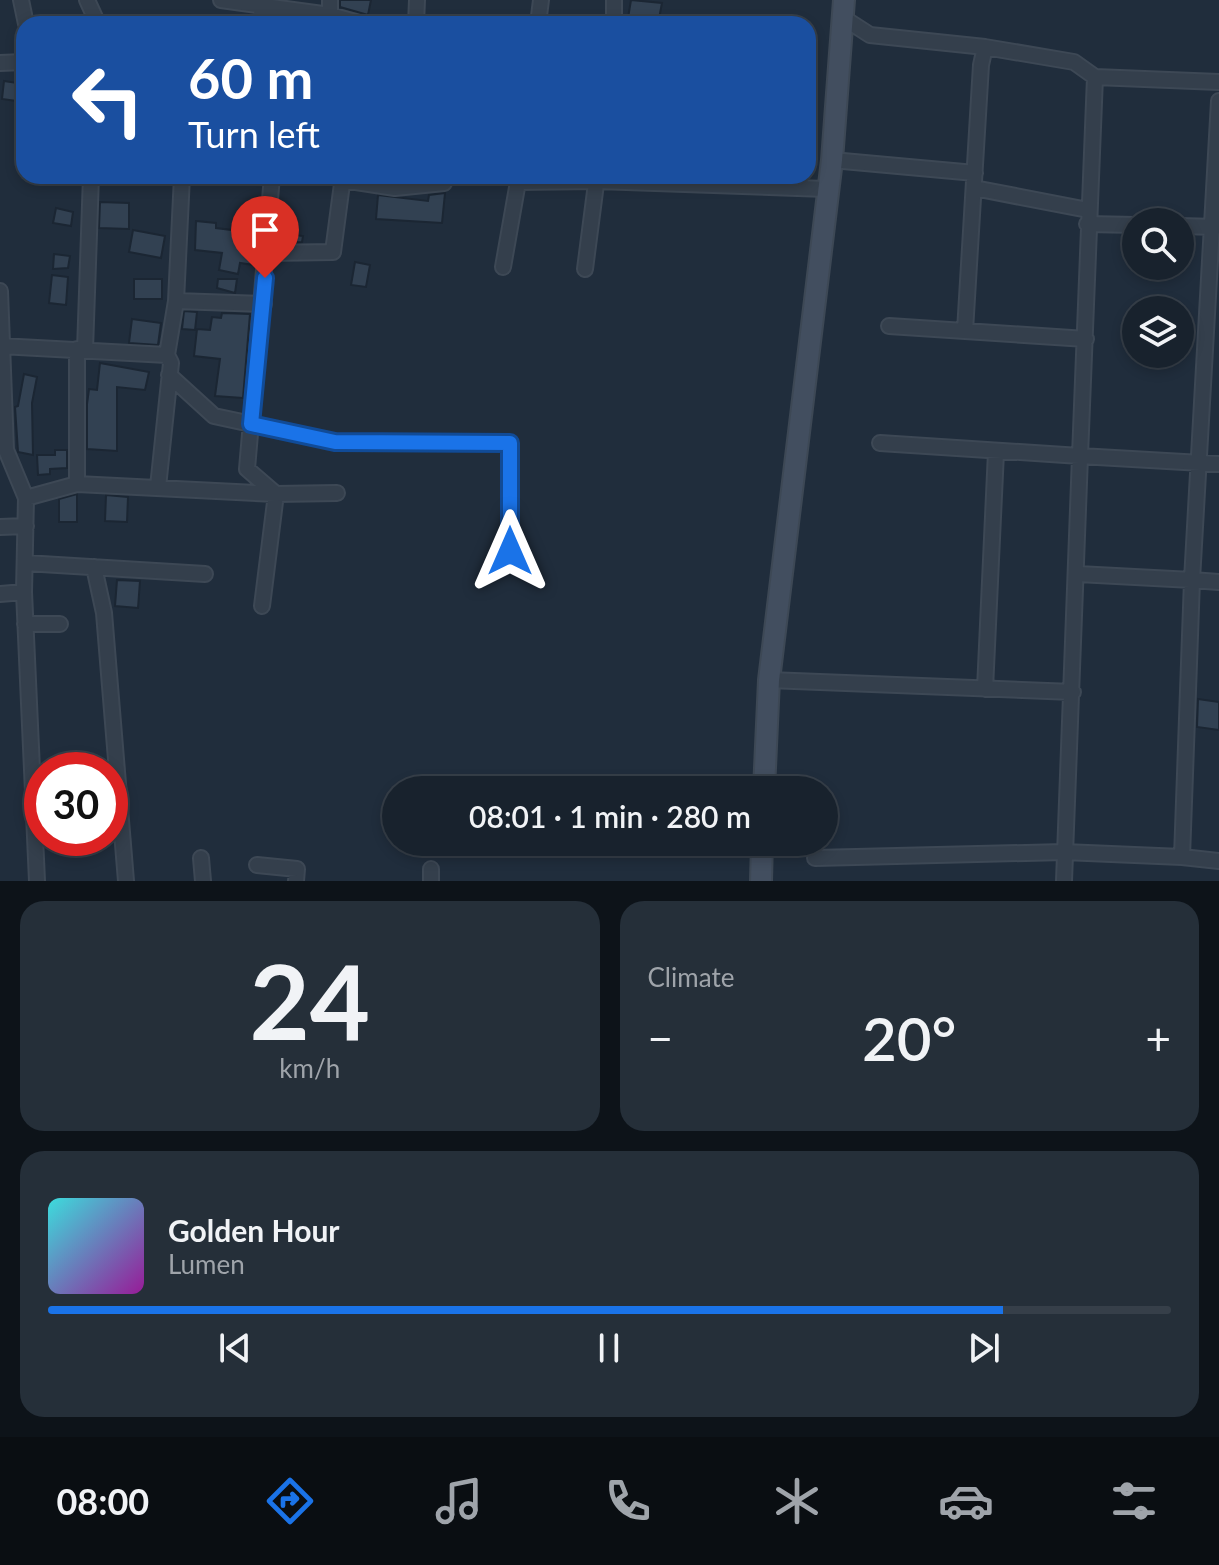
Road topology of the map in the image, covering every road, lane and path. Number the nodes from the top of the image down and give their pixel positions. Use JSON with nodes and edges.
{"nodes":[{"id":1,"x":221,"y":0,"type":"edge"},
{"id":2,"x":243,"y":2,"type":"edge"},
{"id":3,"x":260,"y":6,"type":"junction"},
{"id":4,"x":330,"y":8,"type":"edge"},
{"id":5,"x":843,"y":9,"type":"edge"},
{"id":6,"x":262,"y":16,"type":"edge"},
{"id":7,"x":985,"y":47,"type":"junction"},
{"id":8,"x":1095,"y":77,"type":"junction"},
{"id":9,"x":1219,"y":82,"type":"edge"},
{"id":10,"x":1219,"y":101,"type":"edge"},
{"id":11,"x":832,"y":160,"type":"junction"},
{"id":12,"x":975,"y":173,"type":"junction"},
{"id":13,"x":91,"y":184,"type":"edge"},
{"id":14,"x":182,"y":184,"type":"edge"},
{"id":15,"x":271,"y":184,"type":"edge"},
{"id":16,"x":342,"y":184,"type":"edge"},
{"id":17,"x":374,"y":184,"type":"edge"},
{"id":18,"x":403,"y":184,"type":"edge"},
{"id":19,"x":434,"y":184,"type":"edge"},
{"id":20,"x":517,"y":184,"type":"edge"},
{"id":21,"x":596,"y":184,"type":"edge"},
{"id":22,"x":722,"y":184,"type":"edge"},
{"id":23,"x":395,"y":188,"type":"junction"},
{"id":24,"x":974,"y":188,"type":"junction"},
{"id":25,"x":826,"y":189,"type":"junction"},
{"id":26,"x":1088,"y":217,"type":"junction"},
{"id":27,"x":1122,"y":223,"type":"edge"},
{"id":28,"x":1194,"y":226,"type":"edge"},
{"id":29,"x":1214,"y":227,"type":"edge"},
{"id":30,"x":267,"y":253,"type":"junction"},
{"id":31,"x":503,"y":267,"type":"dead end"},
{"id":32,"x":585,"y":269,"type":"dead end"},
{"id":33,"x":0,"y":291,"type":"edge"},
{"id":34,"x":176,"y":301,"type":"junction"},
{"id":35,"x":264,"y":304,"type":"junction"},
{"id":36,"x":889,"y":326,"type":"dead end"},
{"id":37,"x":965,"y":331,"type":"junction"},
{"id":38,"x":1086,"y":339,"type":"junction"},
{"id":39,"x":2,"y":346,"type":"edge"},
{"id":40,"x":81,"y":349,"type":"junction"},
{"id":41,"x":167,"y":355,"type":"junction"},
{"id":42,"x":169,"y":375,"type":"junction"},
{"id":43,"x":251,"y":424,"type":"junction"},
{"id":44,"x":880,"y":443,"type":"dead end"},
{"id":45,"x":996,"y":452,"type":"junction"},
{"id":46,"x":1080,"y":456,"type":"junction"},
{"id":47,"x":1197,"y":463,"type":"junction"},
{"id":48,"x":1219,"y":464,"type":"edge"},
{"id":49,"x":77,"y":484,"type":"junction"},
{"id":50,"x":158,"y":487,"type":"junction"},
{"id":51,"x":337,"y":493,"type":"dead end"},
{"id":52,"x":276,"y":494,"type":"junction"},
{"id":53,"x":26,"y":498,"type":"junction"},
{"id":54,"x":26,"y":526,"type":"junction"},
{"id":55,"x":0,"y":527,"type":"edge"},
{"id":56,"x":510,"y":551,"type":"dead end"},
{"id":57,"x":25,"y":563,"type":"junction"},
{"id":58,"x":94,"y":567,"type":"junction"},
{"id":59,"x":205,"y":574,"type":"dead end"},
{"id":60,"x":1078,"y":574,"type":"junction"},
{"id":61,"x":1192,"y":580,"type":"junction"},
{"id":62,"x":1219,"y":582,"type":"edge"},
{"id":63,"x":24,"y":592,"type":"junction"},
{"id":64,"x":0,"y":594,"type":"edge"},
{"id":65,"x":262,"y":606,"type":"dead end"},
{"id":66,"x":25,"y":624,"type":"junction"},
{"id":67,"x":60,"y":624,"type":"dead end"},
{"id":68,"x":769,"y":680,"type":"junction"},
{"id":69,"x":985,"y":689,"type":"junction"},
{"id":70,"x":1073,"y":692,"type":"junction"},
{"id":71,"x":765,"y":776,"type":"edge"},
{"id":72,"x":1064,"y":852,"type":"junction"},
{"id":73,"x":762,"y":856,"type":"edge"},
{"id":74,"x":1182,"y":857,"type":"junction"},
{"id":75,"x":201,"y":858,"type":"dead end"},
{"id":76,"x":815,"y":858,"type":"dead end"},
{"id":77,"x":1219,"y":861,"type":"edge"},
{"id":78,"x":257,"y":865,"type":"dead end"},
{"id":79,"x":37,"y":881,"type":"edge"},
{"id":80,"x":126,"y":881,"type":"edge"},
{"id":81,"x":203,"y":881,"type":"edge"},
{"id":82,"x":296,"y":881,"type":"edge"},
{"id":83,"x":761,"y":881,"type":"edge"},
{"id":84,"x":1064,"y":881,"type":"edge"}],
"edges":[{"from":1,"to":2,"type":"street"},
{"from":2,"to":3,"type":"street"},
{"from":3,"to":4,"type":"street"},
{"from":3,"to":6,"type":"street"},
{"from":5,"to":7,"type":"street"},
{"from":5,"to":11,"type":"street"},
{"from":7,"to":8,"type":"street"},
{"from":7,"to":12,"type":"street"},
{"from":8,"to":9,"type":"street"},
{"from":8,"to":26,"type":"street"},
{"from":10,"to":29,"type":"street"},
{"from":11,"to":12,"type":"street"},
{"from":11,"to":25,"type":"street"},
{"from":12,"to":24,"type":"street"},
{"from":13,"to":40,"type":"street"},
{"from":14,"to":34,"type":"street"},
{"from":15,"to":30,"type":"street"},
{"from":16,"to":30,"type":"street"},
{"from":17,"to":23,"type":"street"},
{"from":18,"to":23,"type":"street"},
{"from":19,"to":23,"type":"street"},
{"from":20,"to":31,"type":"street"},
{"from":21,"to":32,"type":"street"},
{"from":22,"to":25,"type":"street"},
{"from":24,"to":26,"type":"street"},
{"from":24,"to":37,"type":"street"},
{"from":25,"to":68,"type":"street"},
{"from":26,"to":27,"type":"street"},
{"from":26,"to":38,"type":"street"},
{"from":28,"to":29,"type":"street"},
{"from":29,"to":47,"type":"street"},
{"from":30,"to":35,"type":"street"},
{"from":33,"to":39,"type":"street"},
{"from":34,"to":35,"type":"street"},
{"from":34,"to":41,"type":"street"},
{"from":35,"to":43,"type":"street"},
{"from":36,"to":37,"type":"street"},
{"from":37,"to":38,"type":"street"},
{"from":38,"to":46,"type":"street"},
{"from":39,"to":40,"type":"street"},
{"from":39,"to":53,"type":"street"},
{"from":40,"to":41,"type":"street"},
{"from":40,"to":49,"type":"street"},
{"from":41,"to":42,"type":"street"},
{"from":42,"to":43,"type":"street"},
{"from":42,"to":50,"type":"street"},
{"from":43,"to":52,"type":"street"},
{"from":43,"to":56,"type":"street"},
{"from":44,"to":45,"type":"street"},
{"from":45,"to":46,"type":"street"},
{"from":45,"to":69,"type":"street"},
{"from":46,"to":47,"type":"street"},
{"from":46,"to":60,"type":"street"},
{"from":47,"to":48,"type":"street"},
{"from":47,"to":61,"type":"street"},
{"from":49,"to":50,"type":"street"},
{"from":49,"to":53,"type":"street"},
{"from":50,"to":52,"type":"street"},
{"from":51,"to":52,"type":"street"},
{"from":52,"to":65,"type":"street"},
{"from":53,"to":54,"type":"street"},
{"from":54,"to":55,"type":"street"},
{"from":54,"to":57,"type":"street"},
{"from":57,"to":58,"type":"street"},
{"from":57,"to":63,"type":"street"},
{"from":58,"to":59,"type":"street"},
{"from":58,"to":80,"type":"street"},
{"from":60,"to":61,"type":"street"},
{"from":60,"to":70,"type":"street"},
{"from":61,"to":62,"type":"street"},
{"from":61,"to":74,"type":"street"},
{"from":63,"to":64,"type":"street"},
{"from":63,"to":66,"type":"street"},
{"from":66,"to":67,"type":"street"},
{"from":66,"to":79,"type":"street"},
{"from":68,"to":69,"type":"street"},
{"from":68,"to":71,"type":"street"},
{"from":69,"to":70,"type":"street"},
{"from":70,"to":72,"type":"street"},
{"from":72,"to":74,"type":"street"},
{"from":72,"to":76,"type":"street"},
{"from":72,"to":84,"type":"street"},
{"from":73,"to":83,"type":"street"},
{"from":74,"to":77,"type":"street"},
{"from":75,"to":81,"type":"street"},
{"from":78,"to":82,"type":"street"}]}
